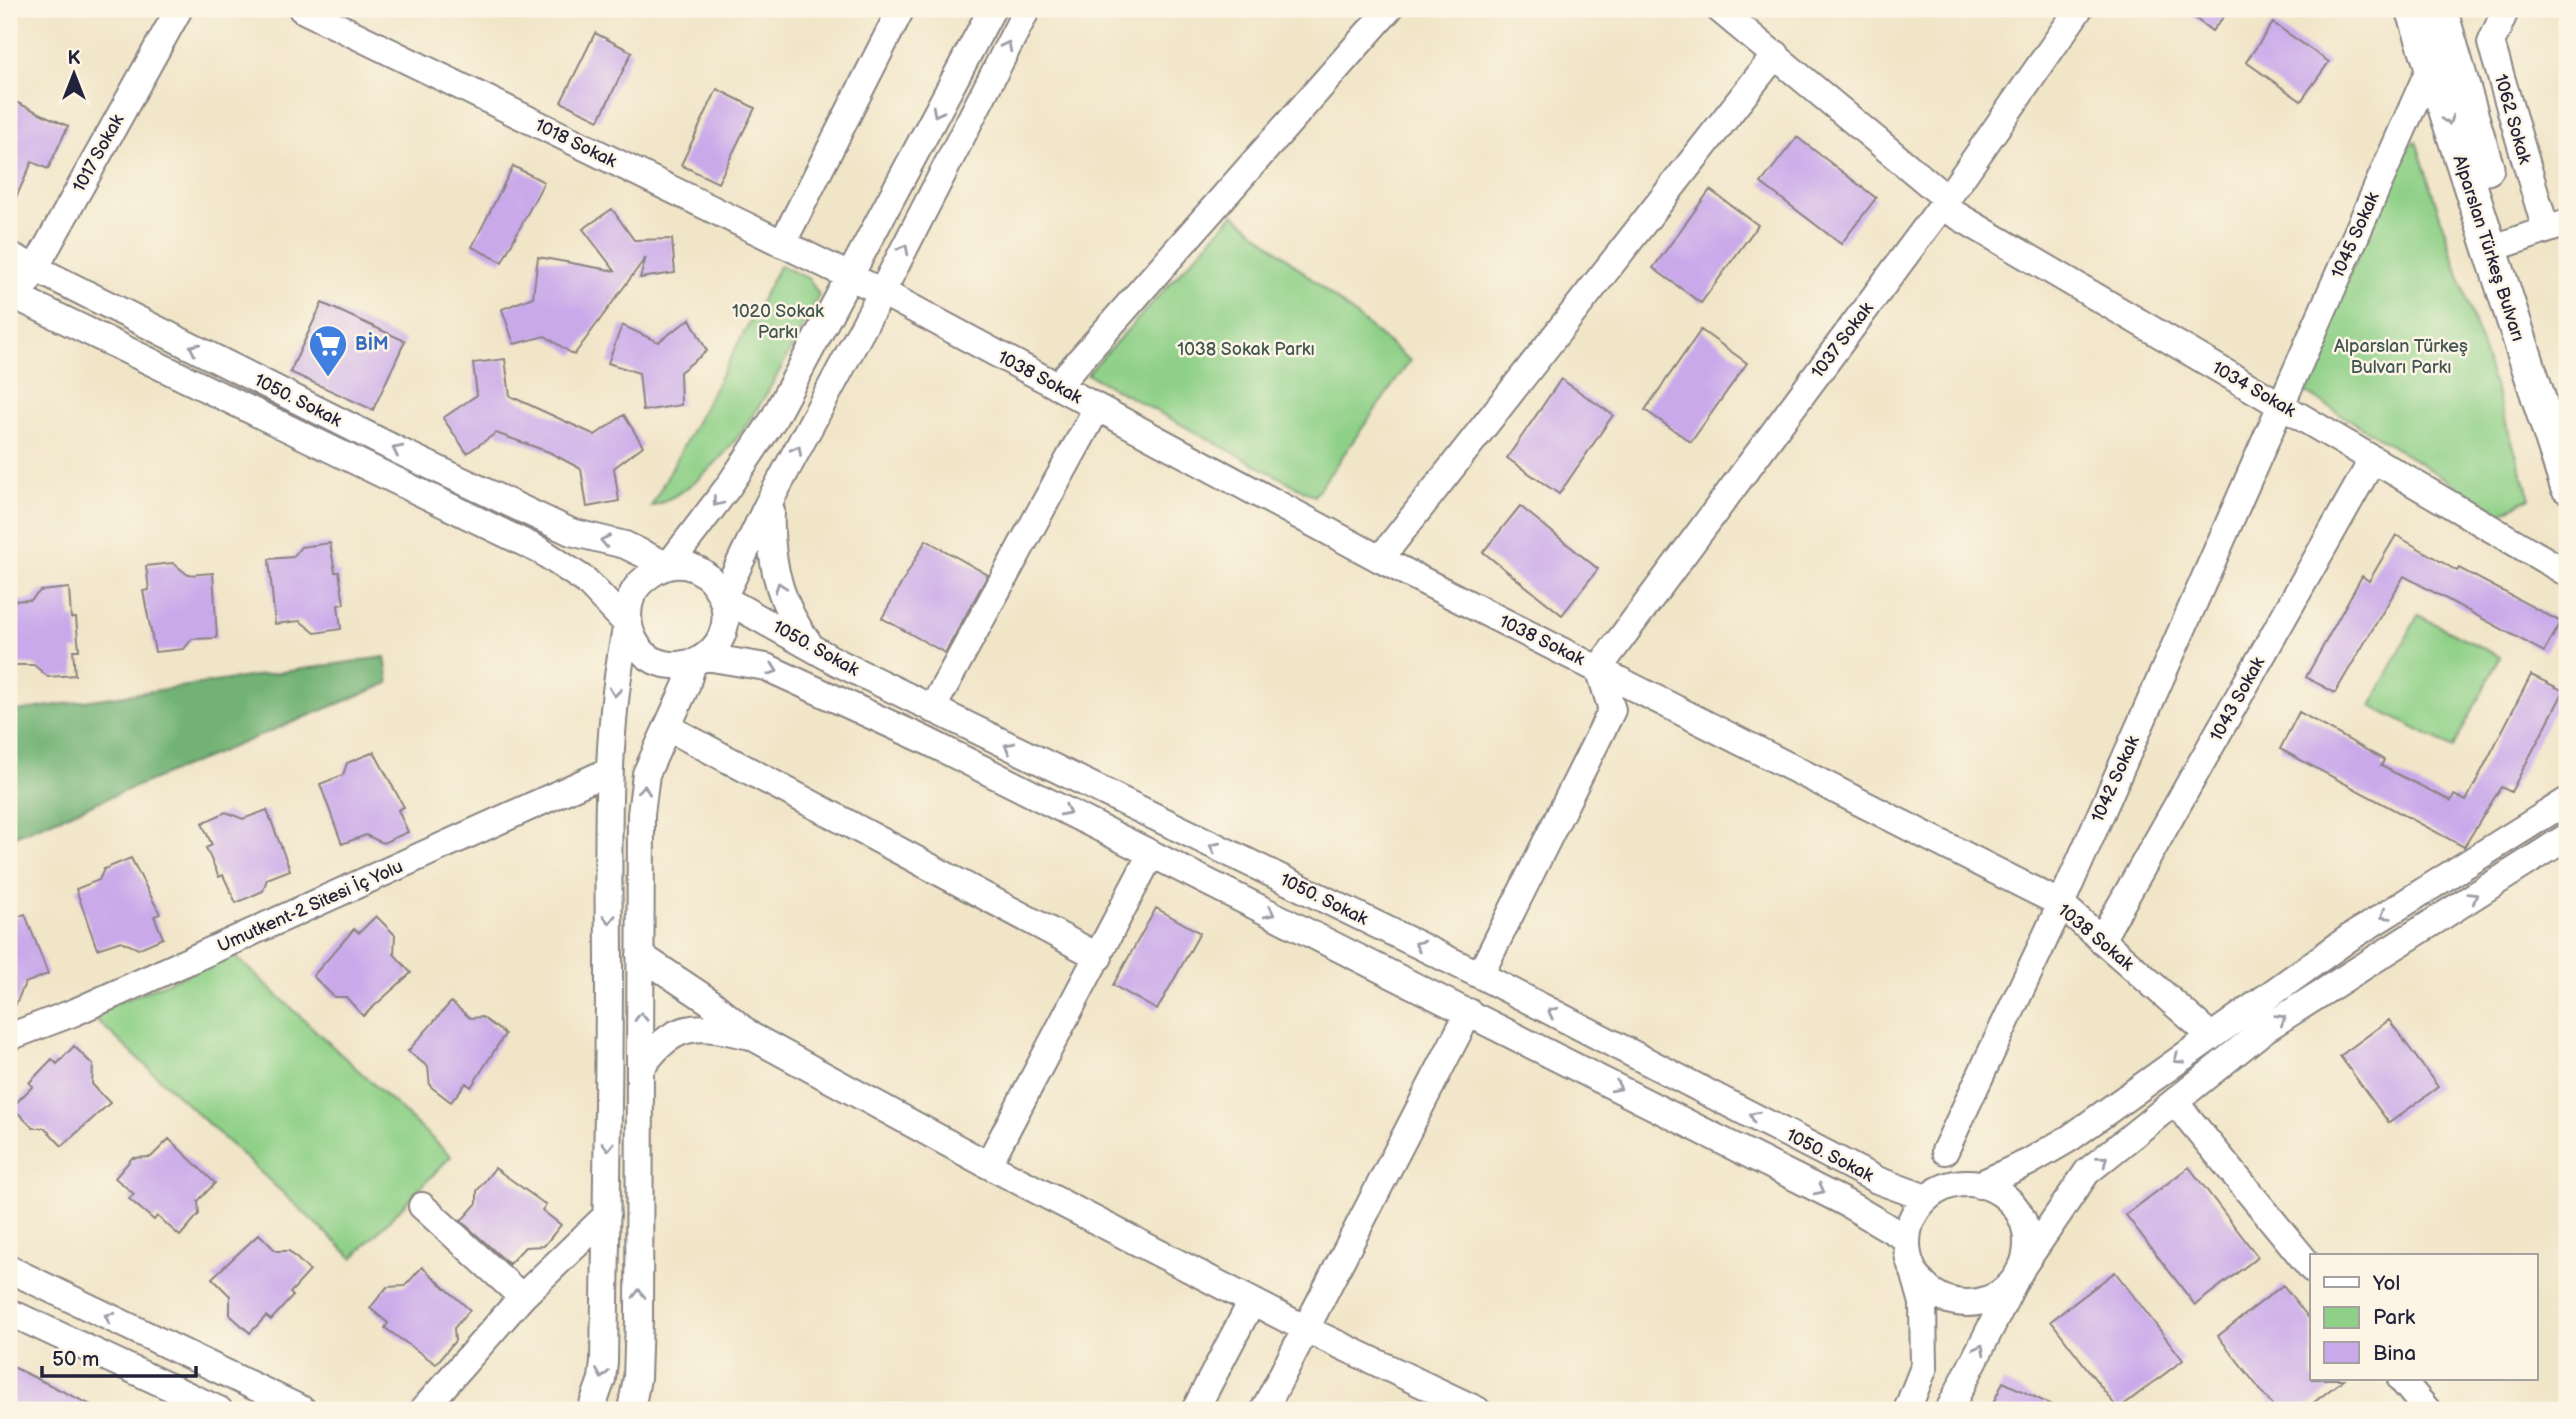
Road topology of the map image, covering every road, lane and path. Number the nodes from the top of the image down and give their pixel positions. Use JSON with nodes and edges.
{"nodes":[{"id":1,"x":179,"y":9,"type":"edge"},
{"id":2,"x":302,"y":9,"type":"edge"},
{"id":3,"x":901,"y":9,"type":"edge"},
{"id":4,"x":992,"y":9,"type":"edge"},
{"id":5,"x":1027,"y":9,"type":"edge"},
{"id":6,"x":1389,"y":9,"type":"edge"},
{"id":7,"x":1719,"y":9,"type":"edge"},
{"id":8,"x":2079,"y":9,"type":"edge"},
{"id":9,"x":2506,"y":9,"type":"edge"},
{"id":10,"x":2435,"y":10,"type":"edge"},
{"id":11,"x":1776,"y":54,"type":"junction"},
{"id":12,"x":2431,"y":65,"type":"junction"},
{"id":13,"x":1944,"y":203,"type":"junction"},
{"id":14,"x":2556,"y":227,"type":"edge"},
{"id":15,"x":2508,"y":243,"type":"junction"},
{"id":16,"x":782,"y":244,"type":"junction"},
{"id":17,"x":9,"y":254,"type":"edge"},
{"id":18,"x":34,"y":267,"type":"junction"},
{"id":19,"x":850,"y":277,"type":"junction"},
{"id":20,"x":882,"y":292,"type":"junction"},
{"id":21,"x":15,"y":296,"type":"edge"},
{"id":22,"x":1057,"y":386,"type":"junction"},
{"id":23,"x":2279,"y":404,"type":"junction"},
{"id":24,"x":1097,"y":408,"type":"junction"},
{"id":25,"x":2567,"y":432,"type":"edge"},
{"id":26,"x":2373,"y":459,"type":"junction"},
{"id":27,"x":2567,"y":486,"type":"edge"},
{"id":28,"x":772,"y":496,"type":"junction"},
{"id":29,"x":1380,"y":559,"type":"junction"},
{"id":30,"x":668,"y":566,"type":"junction"},
{"id":31,"x":2567,"y":573,"type":"edge"},
{"id":32,"x":723,"y":598,"type":"junction"},
{"id":33,"x":627,"y":624,"type":"junction"},
{"id":34,"x":811,"y":647,"type":"junction"},
{"id":35,"x":700,"y":660,"type":"junction"},
{"id":36,"x":1599,"y":668,"type":"junction"},
{"id":37,"x":932,"y":709,"type":"junction"},
{"id":38,"x":667,"y":727,"type":"junction"},
{"id":39,"x":609,"y":771,"type":"junction"},
{"id":40,"x":2567,"y":801,"type":"edge"},
{"id":41,"x":2567,"y":837,"type":"edge"},
{"id":42,"x":1151,"y":853,"type":"junction"},
{"id":43,"x":2061,"y":904,"type":"junction"},
{"id":44,"x":2101,"y":940,"type":"junction"},
{"id":45,"x":640,"y":955,"type":"junction"},
{"id":46,"x":1099,"y":957,"type":"junction"},
{"id":47,"x":1480,"y":975,"type":"junction"},
{"id":48,"x":1469,"y":1013,"type":"junction"},
{"id":49,"x":751,"y":1036,"type":"junction"},
{"id":50,"x":2211,"y":1036,"type":"junction"},
{"id":51,"x":9,"y":1037,"type":"edge"},
{"id":52,"x":641,"y":1068,"type":"junction"},
{"id":53,"x":2175,"y":1102,"type":"junction"},
{"id":54,"x":1945,"y":1151,"type":"dead end"},
{"id":55,"x":988,"y":1165,"type":"junction"},
{"id":56,"x":1979,"y":1185,"type":"junction"},
{"id":57,"x":1926,"y":1198,"type":"junction"},
{"id":58,"x":422,"y":1206,"type":"dead end"},
{"id":59,"x":607,"y":1215,"type":"junction"},
{"id":60,"x":1907,"y":1239,"type":"junction"},
{"id":61,"x":2310,"y":1267,"type":"edge"},
{"id":62,"x":9,"y":1269,"type":"edge"},
{"id":63,"x":2020,"y":1270,"type":"junction"},
{"id":64,"x":1915,"y":1275,"type":"junction"},
{"id":65,"x":522,"y":1297,"type":"junction"},
{"id":66,"x":1252,"y":1301,"type":"junction"},
{"id":67,"x":9,"y":1312,"type":"edge"},
{"id":68,"x":1308,"y":1330,"type":"junction"},
{"id":69,"x":2402,"y":1380,"type":"edge"},
{"id":70,"x":633,"y":1408,"type":"edge"},
{"id":71,"x":219,"y":1410,"type":"edge"},
{"id":72,"x":303,"y":1410,"type":"edge"},
{"id":73,"x":423,"y":1410,"type":"edge"},
{"id":74,"x":591,"y":1410,"type":"edge"},
{"id":75,"x":1195,"y":1410,"type":"edge"},
{"id":76,"x":1264,"y":1410,"type":"edge"},
{"id":77,"x":1477,"y":1410,"type":"edge"},
{"id":78,"x":1907,"y":1410,"type":"edge"},
{"id":79,"x":1949,"y":1410,"type":"edge"},
{"id":80,"x":2427,"y":1410,"type":"edge"}],
"edges":[{"from":1,"to":18,"type":"street","name":"1017 Sokak"},
{"from":2,"to":16,"type":"street","name":"1018 Sokak"},
{"from":3,"to":16,"type":"street"},
{"from":4,"to":19,"type":"street","one_way":true},
{"from":20,"to":5,"type":"street","one_way":true},
{"from":6,"to":22,"type":"street"},
{"from":7,"to":11,"type":"street","name":"1034 Sokak"},
{"from":8,"to":13,"type":"street","name":"1037 Sokak"},
{"from":9,"to":14,"type":"street","name":"1062 Sokak"},
{"from":10,"to":12,"type":"main road","name":"Alparslan Türkeş Bulvarı"},
{"from":10,"to":15,"type":"main road","name":"Alparslan Türkeş Bulvarı"},
{"from":11,"to":13,"type":"street","name":"1034 Sokak"},
{"from":11,"to":29,"type":"street"},
{"from":12,"to":23,"type":"street","name":"1045 Sokak"},
{"from":12,"to":27,"type":"main road","name":"Alparslan Türkeş Bulvarı","one_way":true},
{"from":13,"to":23,"type":"street","name":"1034 Sokak"},
{"from":13,"to":36,"type":"street","name":"1037 Sokak"},
{"from":14,"to":15,"type":"street"},
{"from":15,"to":25,"type":"main road","name":"Alparslan Türkeş Bulvarı"},
{"from":16,"to":19,"type":"street","name":"1018 Sokak"},
{"from":17,"to":18,"type":"street","name":"1050. Sokak"},
{"from":18,"to":21,"type":"street","name":"1017 Sokak"},
{"from":30,"to":18,"type":"street","name":"1050. Sokak","one_way":true},
{"from":19,"to":20,"type":"street","name":"1038 Sokak"},
{"from":19,"to":30,"type":"street","one_way":true},
{"from":20,"to":22,"type":"street","name":"1038 Sokak"},
{"from":28,"to":20,"type":"street","one_way":true},
{"from":21,"to":33,"type":"street","name":"1050. Sokak"},
{"from":22,"to":24,"type":"street","name":"1038 Sokak"},
{"from":23,"to":26,"type":"street","name":"1034 Sokak"},
{"from":23,"to":43,"type":"street","name":"1042 Sokak"},
{"from":24,"to":29,"type":"street","name":"1038 Sokak"},
{"from":24,"to":37,"type":"street"},
{"from":26,"to":31,"type":"street","name":"1034 Sokak"},
{"from":26,"to":44,"type":"street","name":"1043 Sokak"},
{"from":28,"to":32,"type":"street"},
{"from":34,"to":28,"type":"street","one_way":true},
{"from":29,"to":36,"type":"street","name":"1038 Sokak"},
{"from":30,"to":32,"type":"street"},
{"from":30,"to":33,"type":"street"},
{"from":32,"to":34,"type":"street","name":"1050. Sokak"},
{"from":32,"to":35,"type":"street"},
{"from":33,"to":35,"type":"street"},
{"from":33,"to":39,"type":"street","one_way":true},
{"from":34,"to":37,"type":"street","name":"1050. Sokak"},
{"from":35,"to":38,"type":"street"},
{"from":35,"to":42,"type":"street","name":"1050. Sokak","one_way":true},
{"from":36,"to":43,"type":"street","name":"1038 Sokak"},
{"from":36,"to":47,"type":"street"},
{"from":47,"to":37,"type":"street","name":"1050. Sokak","one_way":true},
{"from":45,"to":38,"type":"street","one_way":true},
{"from":38,"to":46,"type":"street"},
{"from":39,"to":51,"type":"street","name":"Umutkent-2 Sitesi İç Yolu"},
{"from":39,"to":59,"type":"street","one_way":true},
{"from":40,"to":50,"type":"street","one_way":true},
{"from":53,"to":41,"type":"street","one_way":true},
{"from":42,"to":46,"type":"street"},
{"from":42,"to":48,"type":"street","name":"1050. Sokak","one_way":true},
{"from":43,"to":44,"type":"street","name":"1038 Sokak"},
{"from":43,"to":54,"type":"street","name":"1042 Sokak"},
{"from":44,"to":50,"type":"street","name":"1038 Sokak"},
{"from":45,"to":49,"type":"street"},
{"from":52,"to":45,"type":"street","one_way":true},
{"from":46,"to":55,"type":"street"},
{"from":57,"to":47,"type":"street","name":"1050. Sokak","one_way":true},
{"from":48,"to":60,"type":"street","name":"1050. Sokak","one_way":true},
{"from":48,"to":68,"type":"street"},
{"from":49,"to":52,"type":"street"},
{"from":49,"to":55,"type":"street"},
{"from":50,"to":56,"type":"street","one_way":true},
{"from":70,"to":52,"type":"street","one_way":true},
{"from":53,"to":61,"type":"street"},
{"from":63,"to":53,"type":"street","one_way":true},
{"from":55,"to":66,"type":"street"},
{"from":56,"to":57,"type":"street"},
{"from":56,"to":63,"type":"street"},
{"from":57,"to":60,"type":"street"},
{"from":58,"to":65,"type":"street"},
{"from":59,"to":65,"type":"street"},
{"from":59,"to":74,"type":"street","one_way":true},
{"from":60,"to":64,"type":"street"},
{"from":72,"to":62,"type":"street","one_way":true},
{"from":63,"to":64,"type":"street"},
{"from":79,"to":63,"type":"street","one_way":true},
{"from":64,"to":78,"type":"street"},
{"from":65,"to":73,"type":"street"},
{"from":66,"to":68,"type":"street"},
{"from":66,"to":75,"type":"street"},
{"from":67,"to":71,"type":"street"},
{"from":68,"to":76,"type":"street"},
{"from":68,"to":77,"type":"street"},
{"from":69,"to":80,"type":"street"}]}
